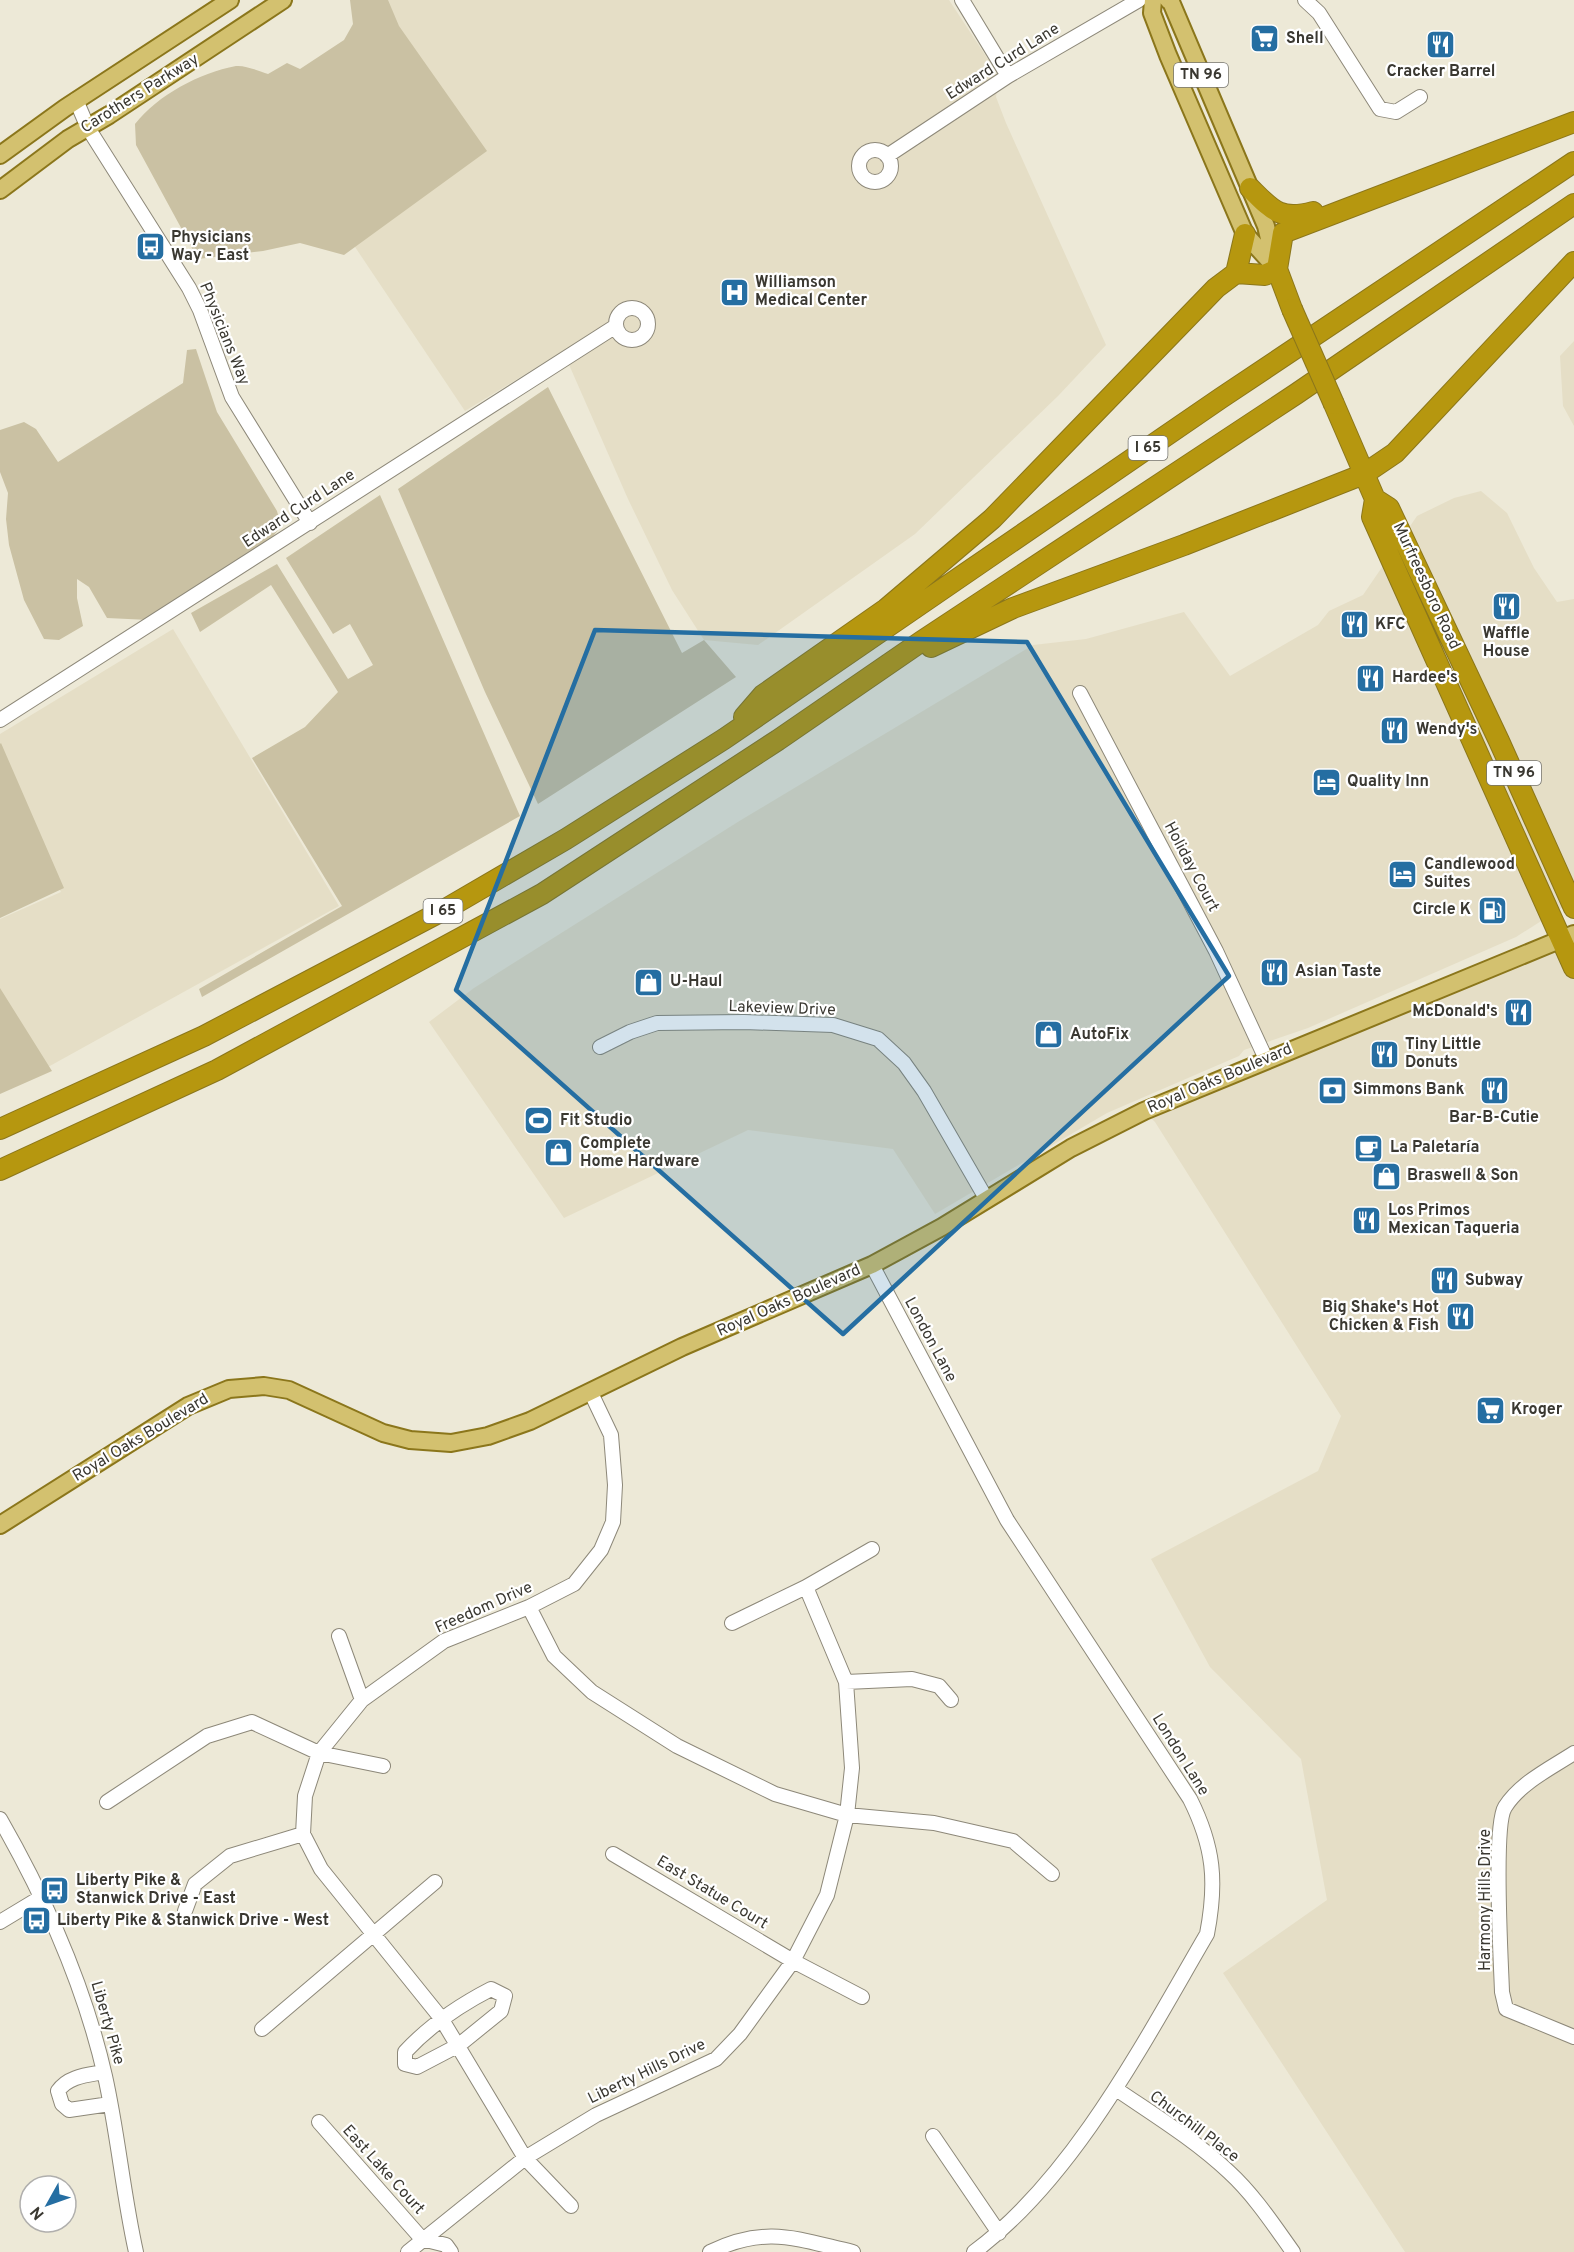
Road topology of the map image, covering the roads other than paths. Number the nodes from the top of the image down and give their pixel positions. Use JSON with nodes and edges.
{"nodes":[{"id":1,"x":230,"y":0,"type":"edge"},
{"id":2,"x":283,"y":0,"type":"edge"},
{"id":3,"x":962,"y":0,"type":"edge"},
{"id":4,"x":1139,"y":0,"type":"edge"},
{"id":5,"x":1154,"y":0,"type":"edge"},
{"id":6,"x":1168,"y":0,"type":"edge"},
{"id":7,"x":1305,"y":0,"type":"edge"},
{"id":8,"x":1008,"y":76,"type":"junction"},
{"id":9,"x":1420,"y":97,"type":"dead end"},
{"id":10,"x":71,"y":104,"type":"junction"},
{"id":11,"x":1574,"y":122,"type":"edge"},
{"id":12,"x":88,"y":128,"type":"junction"},
{"id":13,"x":0,"y":155,"type":"edge"},
{"id":14,"x":887,"y":156,"type":"dead end"},
{"id":15,"x":1574,"y":162,"type":"edge"},
{"id":16,"x":1250,"y":188,"type":"junction"},
{"id":17,"x":0,"y":190,"type":"edge"},
{"id":18,"x":1574,"y":204,"type":"edge"},
{"id":19,"x":1334,"y":212,"type":"junction"},
{"id":20,"x":1245,"y":234,"type":"junction"},
{"id":21,"x":1574,"y":262,"type":"edge"},
{"id":22,"x":1277,"y":269,"type":"junction"},
{"id":23,"x":1236,"y":273,"type":"junction"},
{"id":24,"x":616,"y":326,"type":"dead end"},
{"id":25,"x":1364,"y":474,"type":"junction"},
{"id":26,"x":1375,"y":499,"type":"junction"},
{"id":27,"x":310,"y":523,"type":"junction"},
{"id":28,"x":1080,"y":693,"type":"dead end"},
{"id":29,"x":0,"y":720,"type":"edge"},
{"id":30,"x":724,"y":739,"type":"junction"},
{"id":31,"x":778,"y":740,"type":"junction"},
{"id":32,"x":1574,"y":908,"type":"edge"},
{"id":33,"x":1567,"y":937,"type":"edge"},
{"id":34,"x":1574,"y":968,"type":"edge"},
{"id":35,"x":600,"y":1047,"type":"dead end"},
{"id":36,"x":1266,"y":1059,"type":"junction"},
{"id":37,"x":0,"y":1129,"type":"edge"},
{"id":38,"x":0,"y":1170,"type":"edge"},
{"id":39,"x":987,"y":1200,"type":"junction"},
{"id":40,"x":872,"y":1265,"type":"junction"},
{"id":41,"x":591,"y":1393,"type":"junction"},
{"id":42,"x":0,"y":1525,"type":"edge"},
{"id":43,"x":873,"y":1549,"type":"dead end"},
{"id":44,"x":806,"y":1587,"type":"junction"},
{"id":45,"x":529,"y":1607,"type":"junction"},
{"id":46,"x":732,"y":1623,"type":"dead end"},
{"id":47,"x":339,"y":1636,"type":"dead end"},
{"id":48,"x":846,"y":1682,"type":"junction"},
{"id":49,"x":362,"y":1700,"type":"junction"},
{"id":50,"x":951,"y":1700,"type":"dead end"},
{"id":51,"x":319,"y":1753,"type":"junction"},
{"id":52,"x":1574,"y":1753,"type":"edge"},
{"id":53,"x":383,"y":1766,"type":"dead end"},
{"id":54,"x":107,"y":1802,"type":"dead end"},
{"id":55,"x":848,"y":1815,"type":"junction"},
{"id":56,"x":0,"y":1819,"type":"edge"},
{"id":57,"x":303,"y":1833,"type":"junction"},
{"id":58,"x":613,"y":1854,"type":"dead end"},
{"id":59,"x":1052,"y":1874,"type":"dead end"},
{"id":60,"x":435,"y":1882,"type":"dead end"},
{"id":61,"x":43,"y":1896,"type":"junction"},
{"id":62,"x":185,"y":1911,"type":"dead end"},
{"id":63,"x":0,"y":1922,"type":"edge"},
{"id":64,"x":373,"y":1935,"type":"junction"},
{"id":65,"x":793,"y":1961,"type":"junction"},
{"id":66,"x":862,"y":1997,"type":"dead end"},
{"id":67,"x":441,"y":2018,"type":"junction"},
{"id":68,"x":262,"y":2029,"type":"dead end"},
{"id":69,"x":1574,"y":2037,"type":"edge"},
{"id":70,"x":459,"y":2045,"type":"junction"},
{"id":71,"x":104,"y":2072,"type":"junction"},
{"id":72,"x":1116,"y":2089,"type":"junction"},
{"id":73,"x":110,"y":2104,"type":"junction"},
{"id":74,"x":319,"y":2122,"type":"dead end"},
{"id":75,"x":933,"y":2136,"type":"dead end"},
{"id":76,"x":525,"y":2158,"type":"junction"},
{"id":77,"x":571,"y":2206,"type":"dead end"},
{"id":78,"x":999,"y":2234,"type":"junction"},
{"id":79,"x":423,"y":2245,"type":"edge"},
{"id":80,"x":135,"y":2252,"type":"edge"},
{"id":81,"x":408,"y":2252,"type":"edge"},
{"id":82,"x":451,"y":2252,"type":"edge"},
{"id":83,"x":710,"y":2252,"type":"edge"},
{"id":84,"x":853,"y":2252,"type":"edge"},
{"id":85,"x":974,"y":2252,"type":"edge"},
{"id":86,"x":1293,"y":2252,"type":"edge"}],
"edges":[{"from":1,"to":10,"type":"main road","name":"Carothers Parkway"},
{"from":2,"to":12,"type":"main road","name":"Carothers Parkway"},
{"from":3,"to":8,"type":"street"},
{"from":4,"to":8,"type":"street","name":"Edward Curd Lane"},
{"from":5,"to":20,"type":"main road","name":"Murfreesboro Road"},
{"from":6,"to":16,"type":"main road","name":"Murfreesboro Road","number":"TN 96"},
{"from":7,"to":9,"type":"street"},
{"from":8,"to":14,"type":"street","name":"Edward Curd Lane"},
{"from":10,"to":12,"type":"street","name":"Physicians Way"},
{"from":10,"to":13,"type":"main road","name":"Carothers Parkway"},
{"from":11,"to":19,"type":"highway"},
{"from":12,"to":17,"type":"main road","name":"Carothers Parkway"},
{"from":12,"to":27,"type":"street","name":"Physicians Way"},
{"from":15,"to":30,"type":"highway","number":"I 65"},
{"from":16,"to":19,"type":"highway"},
{"from":16,"to":22,"type":"main road","name":"Murfreesboro Road","number":"TN 96"},
{"from":18,"to":31,"type":"highway","number":"I 65"},
{"from":19,"to":22,"type":"highway"},
{"from":20,"to":22,"type":"main road","name":"Murfreesboro Road"},
{"from":20,"to":23,"type":"highway"},
{"from":21,"to":25,"type":"highway"},
{"from":22,"to":23,"type":"highway"},
{"from":22,"to":25,"type":"highway","name":"Murfreesboro Road","number":"TN 96","bridge":true},
{"from":23,"to":30,"type":"highway"},
{"from":24,"to":27,"type":"street","name":"Edward Curd Lane"},
{"from":25,"to":26,"type":"highway","name":"Murfreesboro Road","number":"TN 96"},
{"from":25,"to":31,"type":"highway"},
{"from":26,"to":32,"type":"highway","name":"Murfreesboro Road","number":"TN 96"},
{"from":26,"to":33,"type":"highway","name":"Murfreesboro Road","number":"TN 96"},
{"from":27,"to":29,"type":"street","name":"Edward Curd Lane"},
{"from":28,"to":36,"type":"street","name":"Holiday Court"},
{"from":30,"to":37,"type":"highway","number":"I 65"},
{"from":31,"to":38,"type":"highway","number":"I 65"},
{"from":33,"to":34,"type":"highway","name":"Murfreesboro Road","number":"TN 96"},
{"from":33,"to":36,"type":"main road","name":"Royal Oaks Boulevard"},
{"from":35,"to":39,"type":"street","name":"Lakeview Drive"},
{"from":36,"to":39,"type":"main road","name":"Royal Oaks Boulevard"},
{"from":39,"to":40,"type":"main road","name":"Royal Oaks Boulevard"},
{"from":40,"to":41,"type":"main road","name":"Royal Oaks Boulevard"},
{"from":40,"to":72,"type":"street","name":"London Lane"},
{"from":41,"to":42,"type":"main road","name":"Royal Oaks Boulevard"},
{"from":41,"to":45,"type":"street","name":"Freedom Drive"},
{"from":43,"to":44,"type":"street"},
{"from":44,"to":46,"type":"street"},
{"from":44,"to":48,"type":"street","name":"Liberty Hills Drive"},
{"from":45,"to":49,"type":"street","name":"Freedom Drive"},
{"from":45,"to":55,"type":"street"},
{"from":47,"to":49,"type":"street"},
{"from":48,"to":50,"type":"street"},
{"from":48,"to":55,"type":"street","name":"Liberty Hills Drive"},
{"from":49,"to":51,"type":"street","name":"Freedom Drive"},
{"from":51,"to":53,"type":"street"},
{"from":51,"to":54,"type":"street"},
{"from":51,"to":57,"type":"street","name":"Freedom Drive"},
{"from":52,"to":69,"type":"street","name":"Harmony Hills Drive"},
{"from":55,"to":59,"type":"street"},
{"from":55,"to":65,"type":"street","name":"Liberty Hills Drive"},
{"from":56,"to":61,"type":"street","name":"Liberty Pike"},
{"from":57,"to":62,"type":"street"},
{"from":57,"to":64,"type":"street","name":"Freedom Drive"},
{"from":58,"to":65,"type":"street","name":"East Statue Court"},
{"from":60,"to":64,"type":"street"},
{"from":61,"to":63,"type":"street"},
{"from":61,"to":71,"type":"street","name":"Liberty Pike"},
{"from":64,"to":67,"type":"street","name":"Freedom Drive"},
{"from":64,"to":68,"type":"street"},
{"from":65,"to":66,"type":"street","name":"East Statue Court"},
{"from":65,"to":76,"type":"street","name":"Liberty Hills Drive"},
{"from":67,"to":70,"type":"street","name":"Freedom Drive"},
{"from":67,"to":70,"type":"street"},
{"from":67,"to":70,"type":"street"},
{"from":70,"to":76,"type":"street","name":"Freedom Drive"},
{"from":71,"to":73,"type":"street","name":"Liberty Pike"},
{"from":71,"to":73,"type":"street"},
{"from":72,"to":78,"type":"street","name":"London Lane"},
{"from":72,"to":86,"type":"street","name":"Churchill Place"},
{"from":73,"to":80,"type":"street","name":"Liberty Pike"},
{"from":74,"to":79,"type":"street","name":"East Lake Court"},
{"from":75,"to":78,"type":"street"},
{"from":76,"to":77,"type":"street","name":"Freedom Drive"},
{"from":76,"to":79,"type":"street","name":"Liberty Hills Drive"},
{"from":78,"to":85,"type":"street","name":"London Lane"},
{"from":79,"to":81,"type":"street","name":"Liberty Hills Drive"},
{"from":79,"to":82,"type":"street"},
{"from":83,"to":84,"type":"street"}]}
